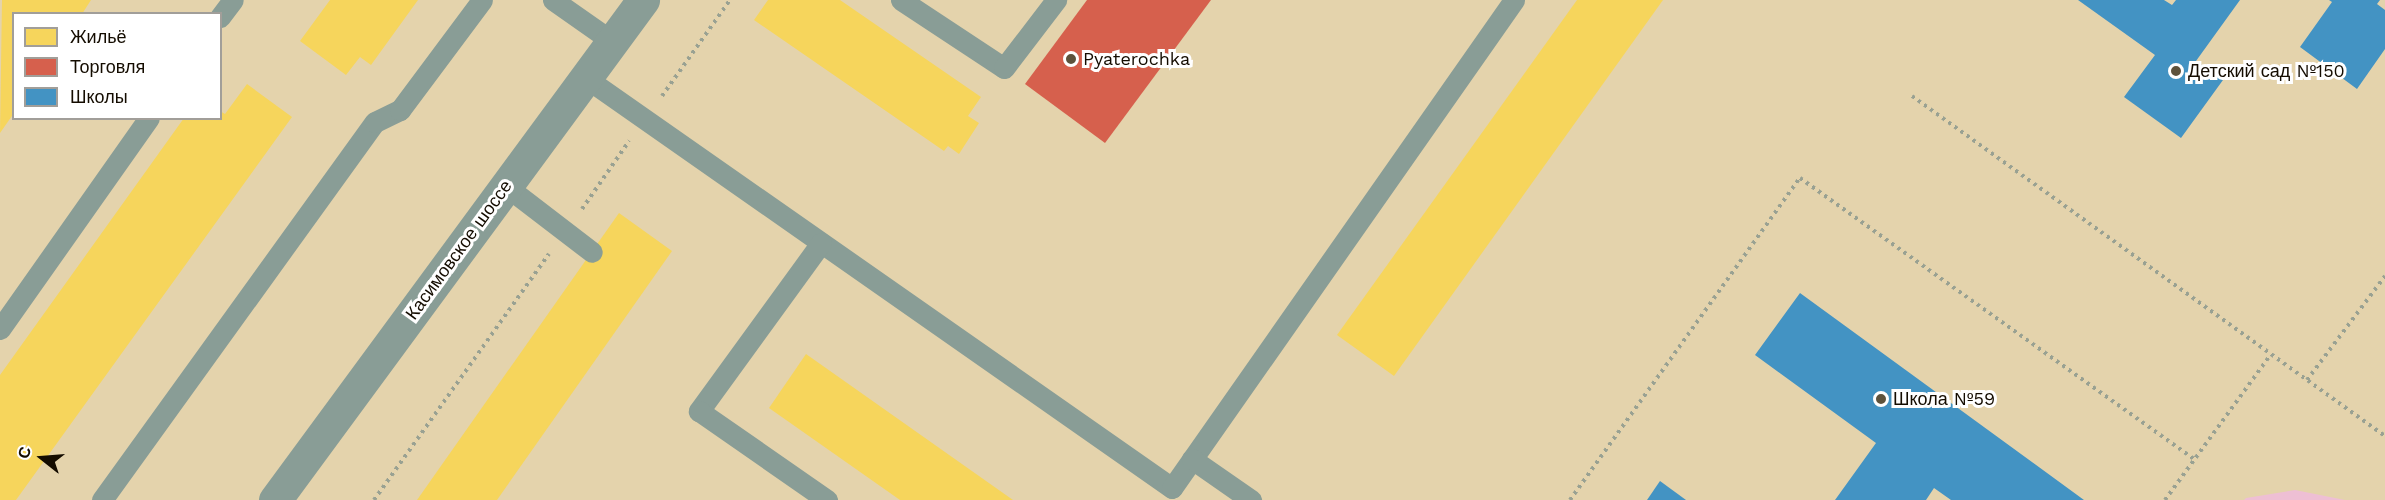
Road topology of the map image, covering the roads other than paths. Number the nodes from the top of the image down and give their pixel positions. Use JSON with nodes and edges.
{"nodes":[{"id":1,"x":233,"y":0,"type":"edge"},
{"id":2,"x":482,"y":0,"type":"edge"},
{"id":3,"x":553,"y":0,"type":"edge"},
{"id":4,"x":643,"y":0,"type":"edge"},
{"id":5,"x":901,"y":0,"type":"edge"},
{"id":6,"x":1056,"y":0,"type":"edge"},
{"id":7,"x":1514,"y":0,"type":"edge"},
{"id":8,"x":222,"y":14,"type":"edge"},
{"id":9,"x":613,"y":42,"type":"junction"},
{"id":10,"x":586,"y":78,"type":"junction"},
{"id":11,"x":148,"y":120,"type":"edge"},
{"id":12,"x":506,"y":186,"type":"junction"},
{"id":13,"x":821,"y":243,"type":"junction"},
{"id":14,"x":592,"y":252,"type":"dead end"},
{"id":15,"x":0,"y":329,"type":"edge"},
{"id":16,"x":1192,"y":459,"type":"junction"},
{"id":17,"x":102,"y":500,"type":"edge"},
{"id":18,"x":275,"y":500,"type":"edge"},
{"id":19,"x":827,"y":500,"type":"edge"},
{"id":20,"x":1251,"y":500,"type":"edge"}],
"edges":[{"from":1,"to":8,"type":"lane"},
{"from":2,"to":17,"type":"lane"},
{"from":3,"to":9,"type":"lane"},
{"from":4,"to":9,"type":"street","name":"Касимовское шоссе"},
{"from":5,"to":6,"type":"lane"},
{"from":7,"to":16,"type":"lane"},
{"from":9,"to":10,"type":"street","name":"Касимовское шоссе"},
{"from":10,"to":12,"type":"street","name":"Касимовское шоссе"},
{"from":10,"to":13,"type":"lane"},
{"from":11,"to":15,"type":"lane"},
{"from":12,"to":14,"type":"lane"},
{"from":12,"to":18,"type":"street","name":"Касимовское шоссе"},
{"from":13,"to":16,"type":"lane"},
{"from":13,"to":19,"type":"lane"},
{"from":16,"to":20,"type":"lane"}]}
